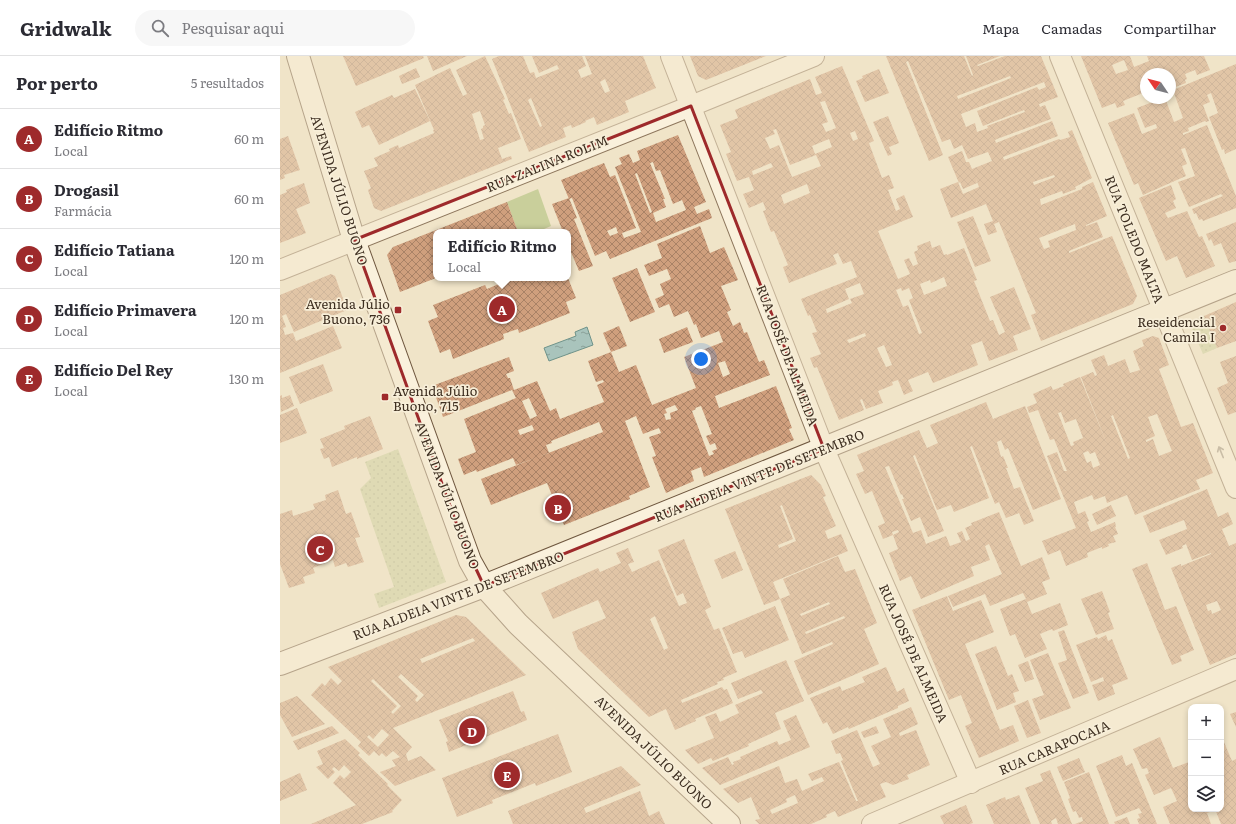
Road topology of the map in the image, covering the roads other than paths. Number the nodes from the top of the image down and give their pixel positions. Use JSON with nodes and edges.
{"nodes":[{"id":1,"x":298,"y":56,"type":"edge"},
{"id":2,"x":671,"y":56,"type":"edge"},
{"id":3,"x":814,"y":56,"type":"edge"},
{"id":4,"x":1060,"y":56,"type":"edge"},
{"id":5,"x":691,"y":106,"type":"junction"},
{"id":6,"x":354,"y":240,"type":"junction"},
{"id":7,"x":280,"y":270,"type":"edge"},
{"id":8,"x":1236,"y":281,"type":"edge"},
{"id":9,"x":1164,"y":310,"type":"junction"},
{"id":10,"x":824,"y":448,"type":"junction"},
{"id":11,"x":1236,"y":488,"type":"edge"},
{"id":12,"x":484,"y":586,"type":"junction"},
{"id":13,"x":280,"y":664,"type":"edge"},
{"id":14,"x":1236,"y":669,"type":"edge"},
{"id":15,"x":971,"y":783,"type":"junction"},
{"id":16,"x":729,"y":824,"type":"edge"},
{"id":17,"x":872,"y":824,"type":"edge"}],
"edges":[{"from":1,"to":6,"type":"street","name":"AVENIDA JÚLIO BUONO"},
{"from":2,"to":5,"type":"street","name":"RUA JOSÉ DE ALMEIDA"},
{"from":3,"to":5,"type":"street","name":"RUA ZALINA ROLIM"},
{"from":4,"to":9,"type":"street","name":"RUA TOLEDO MALTA"},
{"from":5,"to":6,"type":"street","name":"RUA ZALINA ROLIM"},
{"from":5,"to":10,"type":"street","name":"RUA JOSÉ DE ALMEIDA"},
{"from":6,"to":7,"type":"street","name":"RUA ZALINA ROLIM"},
{"from":6,"to":12,"type":"street","name":"AVENIDA JÚLIO BUONO"},
{"from":8,"to":9,"type":"street","name":"RUA ALDEIA VINTE DE SETEMBRO"},
{"from":9,"to":10,"type":"street","name":"RUA ALDEIA VINTE DE SETEMBRO"},
{"from":11,"to":9,"type":"street","name":"RUA TOLEDO MALTA","one_way":true},
{"from":10,"to":12,"type":"street","name":"RUA ALDEIA VINTE DE SETEMBRO"},
{"from":10,"to":15,"type":"street","name":"RUA JOSÉ DE ALMEIDA"},
{"from":12,"to":13,"type":"street","name":"RUA ALDEIA VINTE DE SETEMBRO"},
{"from":12,"to":16,"type":"street","name":"AVENIDA JÚLIO BUONO"},
{"from":14,"to":15,"type":"street","name":"RUA CARAPOCAIA"},
{"from":15,"to":17,"type":"street","name":"RUA CARAPOCAIA"}]}
